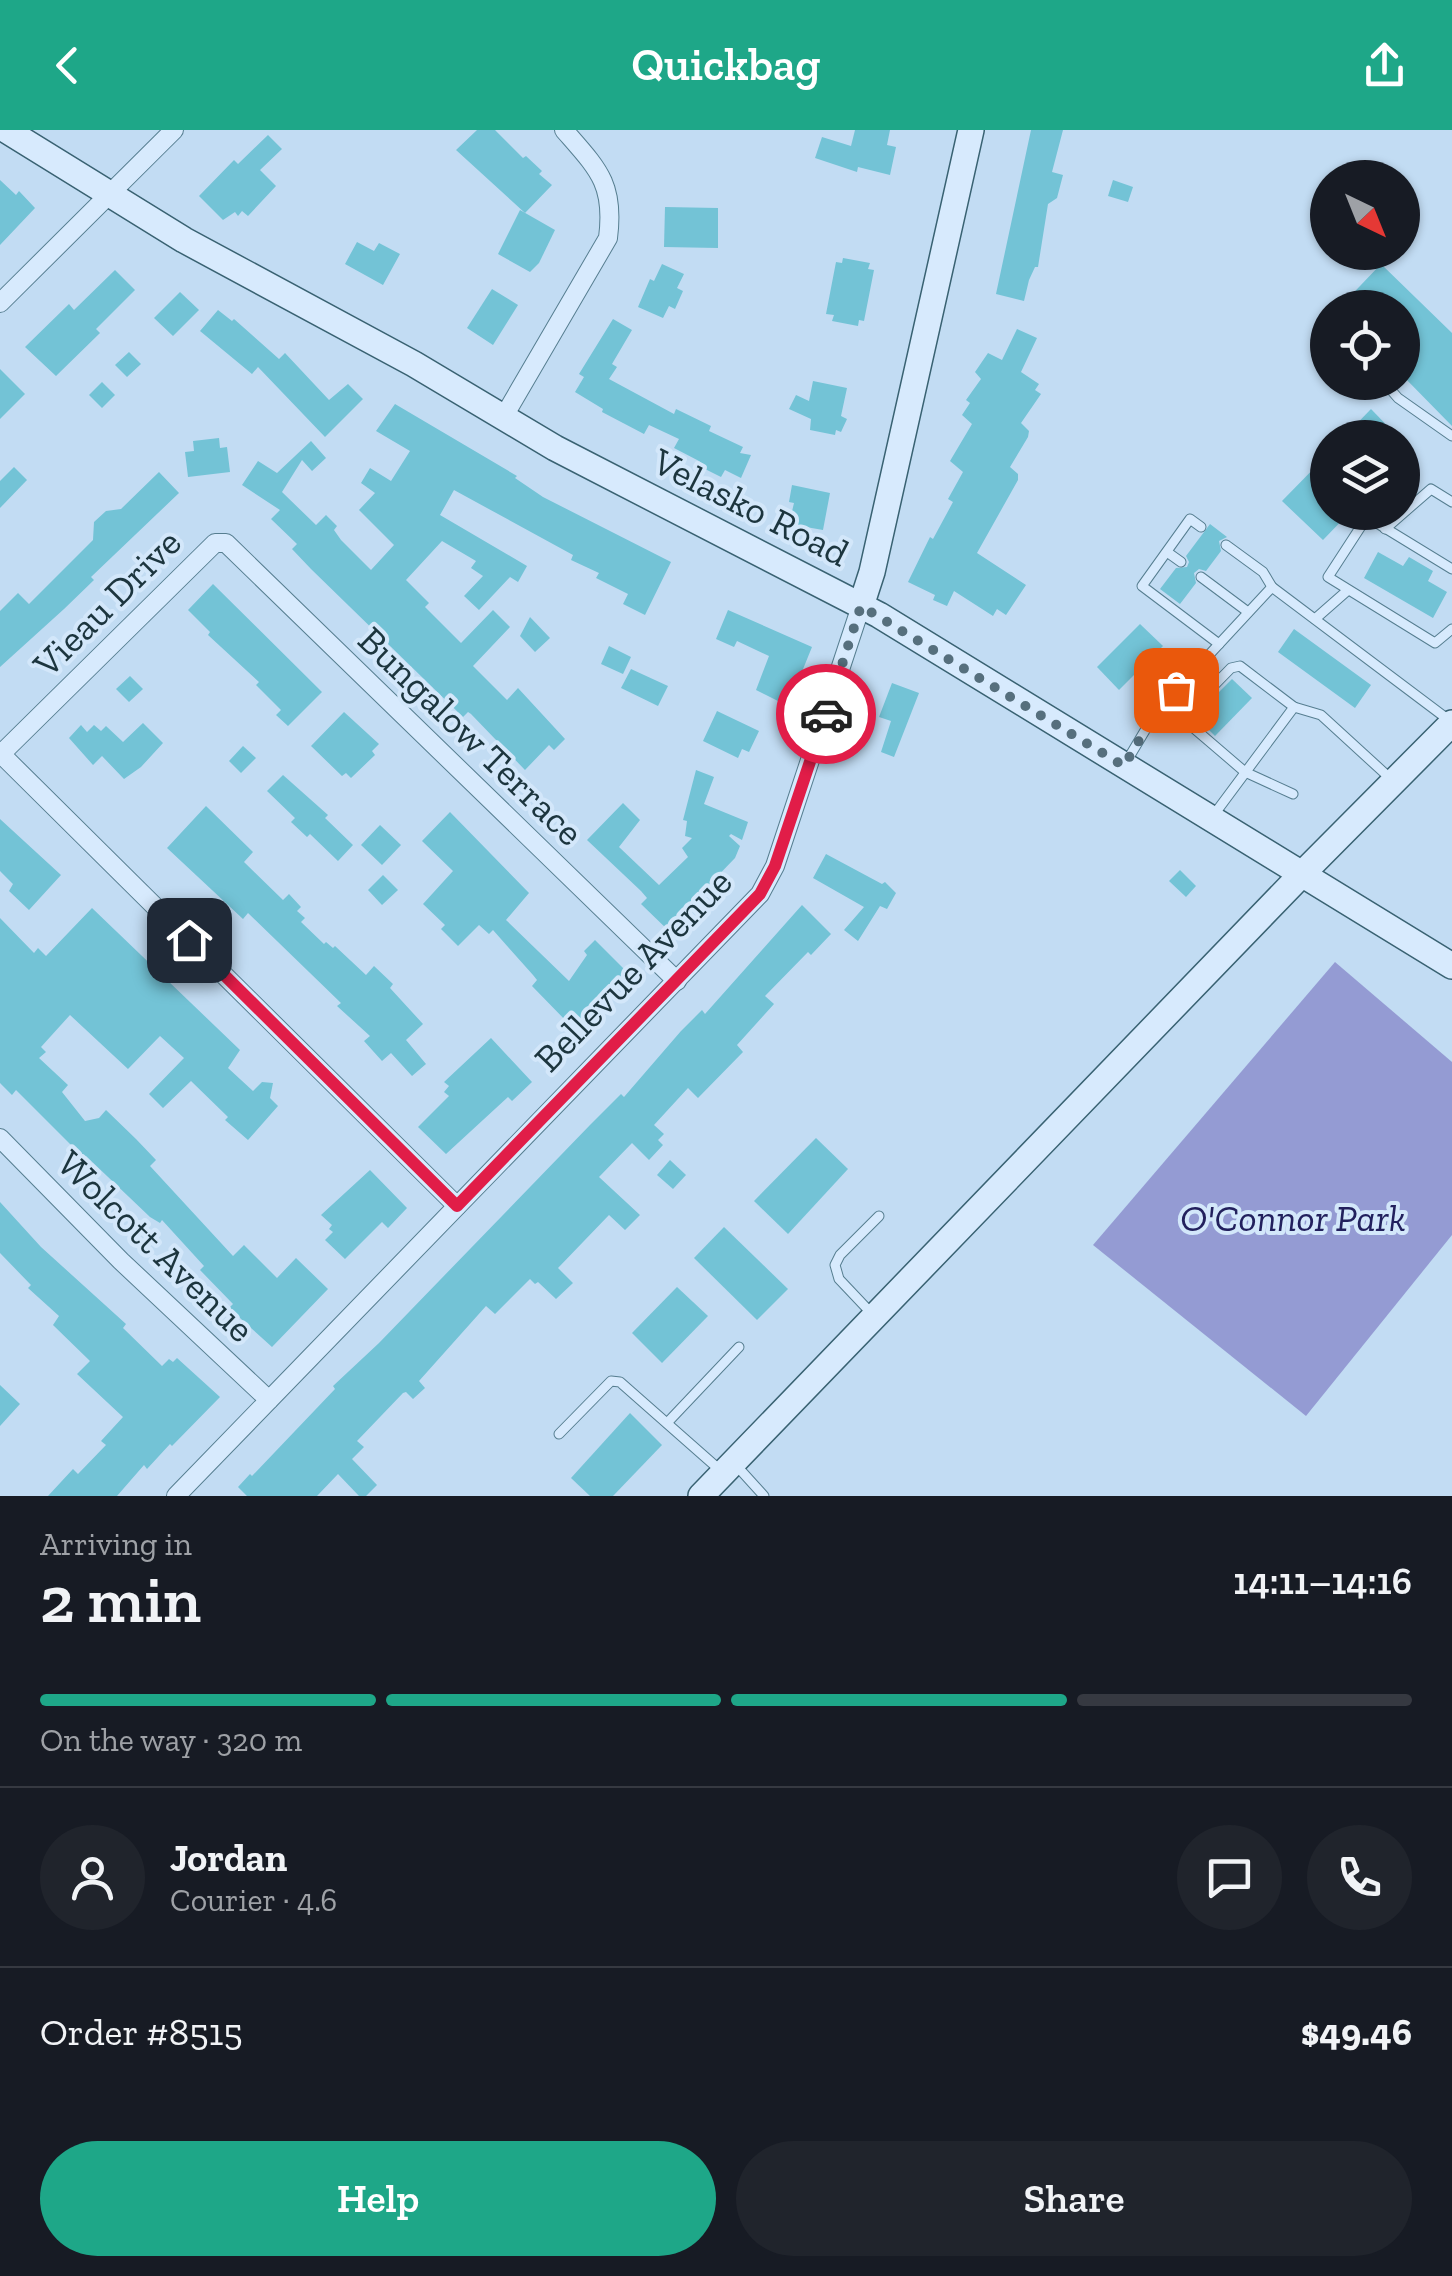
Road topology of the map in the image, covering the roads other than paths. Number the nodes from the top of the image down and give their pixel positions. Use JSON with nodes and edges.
{"nodes":[{"id":1,"x":6,"y":130,"type":"edge"},
{"id":2,"x":174,"y":130,"type":"edge"},
{"id":3,"x":564,"y":130,"type":"edge"},
{"id":4,"x":967,"y":133,"type":"edge"},
{"id":5,"x":110,"y":196,"type":"junction"},
{"id":6,"x":0,"y":303,"type":"edge"},
{"id":7,"x":1401,"y":400,"type":"edge"},
{"id":8,"x":503,"y":418,"type":"junction"},
{"id":9,"x":1452,"y":436,"type":"edge"},
{"id":10,"x":1420,"y":499,"type":"edge"},
{"id":11,"x":1452,"y":502,"type":"edge"},
{"id":12,"x":1202,"y":528,"type":"dead end"},
{"id":13,"x":1359,"y":530,"type":"edge"},
{"id":14,"x":1387,"y":530,"type":"edge"},
{"id":15,"x":218,"y":542,"type":"joint"},
{"id":16,"x":1226,"y":545,"type":"dead end"},
{"id":17,"x":1166,"y":552,"type":"junction"},
{"id":18,"x":1181,"y":562,"type":"dead end"},
{"id":19,"x":1452,"y":569,"type":"edge"},
{"id":20,"x":1201,"y":577,"type":"dead end"},
{"id":21,"x":1272,"y":586,"type":"junction"},
{"id":22,"x":1348,"y":590,"type":"junction"},
{"id":23,"x":861,"y":606,"type":"junction"},
{"id":24,"x":1248,"y":612,"type":"junction"},
{"id":25,"x":1315,"y":620,"type":"junction"},
{"id":26,"x":1452,"y":629,"type":"edge"},
{"id":27,"x":1218,"y":644,"type":"junction"},
{"id":28,"x":1294,"y":707,"type":"junction"},
{"id":29,"x":1450,"y":727,"type":"edge"},
{"id":30,"x":1,"y":754,"type":"edge"},
{"id":31,"x":1124,"y":766,"type":"junction"},
{"id":32,"x":1245,"y":772,"type":"junction"},
{"id":33,"x":1394,"y":782,"type":"junction"},
{"id":34,"x":1292,"y":794,"type":"dead end"},
{"id":35,"x":1210,"y":820,"type":"junction"},
{"id":36,"x":1300,"y":875,"type":"junction"},
{"id":37,"x":1452,"y":966,"type":"edge"},
{"id":38,"x":677,"y":981,"type":"junction"},
{"id":39,"x":0,"y":1138,"type":"edge"},
{"id":40,"x":457,"y":1206,"type":"junction"},
{"id":41,"x":878,"y":1216,"type":"dead end"},
{"id":42,"x":875,"y":1317,"type":"junction"},
{"id":43,"x":739,"y":1347,"type":"dead end"},
{"id":44,"x":268,"y":1400,"type":"junction"},
{"id":45,"x":667,"y":1423,"type":"junction"},
{"id":46,"x":558,"y":1434,"type":"dead end"},
{"id":47,"x":728,"y":1468,"type":"junction"},
{"id":48,"x":177,"y":1496,"type":"edge"},
{"id":49,"x":701,"y":1496,"type":"edge"},
{"id":50,"x":764,"y":1496,"type":"edge"}],
"edges":[{"from":1,"to":5,"type":"street","name":"Velasko Road"},
{"from":2,"to":5,"type":"street"},
{"from":3,"to":8,"type":"street"},
{"from":4,"to":23,"type":"street","name":"Bellevue Avenue"},
{"from":5,"to":6,"type":"street"},
{"from":5,"to":8,"type":"street","name":"Velasko Road"},
{"from":7,"to":9,"type":"lane"},
{"from":8,"to":23,"type":"street","name":"Velasko Road"},
{"from":10,"to":11,"type":"lane"},
{"from":12,"to":17,"type":"lane"},
{"from":13,"to":22,"type":"lane"},
{"from":14,"to":19,"type":"lane"},
{"from":15,"to":30,"type":"street","name":"Vieau Drive"},
{"from":15,"to":38,"type":"street","name":"Bungalow Terrace"},
{"from":16,"to":21,"type":"lane"},
{"from":17,"to":18,"type":"lane"},
{"from":17,"to":27,"type":"lane"},
{"from":20,"to":24,"type":"lane"},
{"from":21,"to":24,"type":"lane"},
{"from":21,"to":25,"type":"lane"},
{"from":22,"to":25,"type":"lane"},
{"from":22,"to":26,"type":"lane"},
{"from":23,"to":31,"type":"street","name":"Velasko Road"},
{"from":23,"to":38,"type":"street","name":"Bellevue Avenue"},
{"from":24,"to":27,"type":"lane"},
{"from":25,"to":29,"type":"lane"},
{"from":27,"to":31,"type":"lane"},
{"from":28,"to":32,"type":"lane"},
{"from":28,"to":32,"type":"lane"},
{"from":28,"to":33,"type":"lane"},
{"from":29,"to":33,"type":"street"},
{"from":30,"to":40,"type":"street"},
{"from":31,"to":35,"type":"street","name":"Velasko Road"},
{"from":32,"to":34,"type":"lane"},
{"from":32,"to":35,"type":"lane"},
{"from":33,"to":36,"type":"street"},
{"from":35,"to":36,"type":"street","name":"Velasko Road"},
{"from":36,"to":37,"type":"street","name":"Velasko Road"},
{"from":36,"to":42,"type":"street"},
{"from":38,"to":40,"type":"street","name":"Bellevue Avenue"},
{"from":39,"to":44,"type":"street","name":"Wolcott Avenue"},
{"from":40,"to":44,"type":"street","name":"Bellevue Avenue"},
{"from":41,"to":42,"type":"lane"},
{"from":42,"to":47,"type":"street"},
{"from":43,"to":45,"type":"lane"},
{"from":44,"to":48,"type":"street","name":"Bellevue Avenue"},
{"from":45,"to":46,"type":"lane"},
{"from":45,"to":47,"type":"lane"},
{"from":47,"to":49,"type":"street"},
{"from":47,"to":50,"type":"lane"}]}
